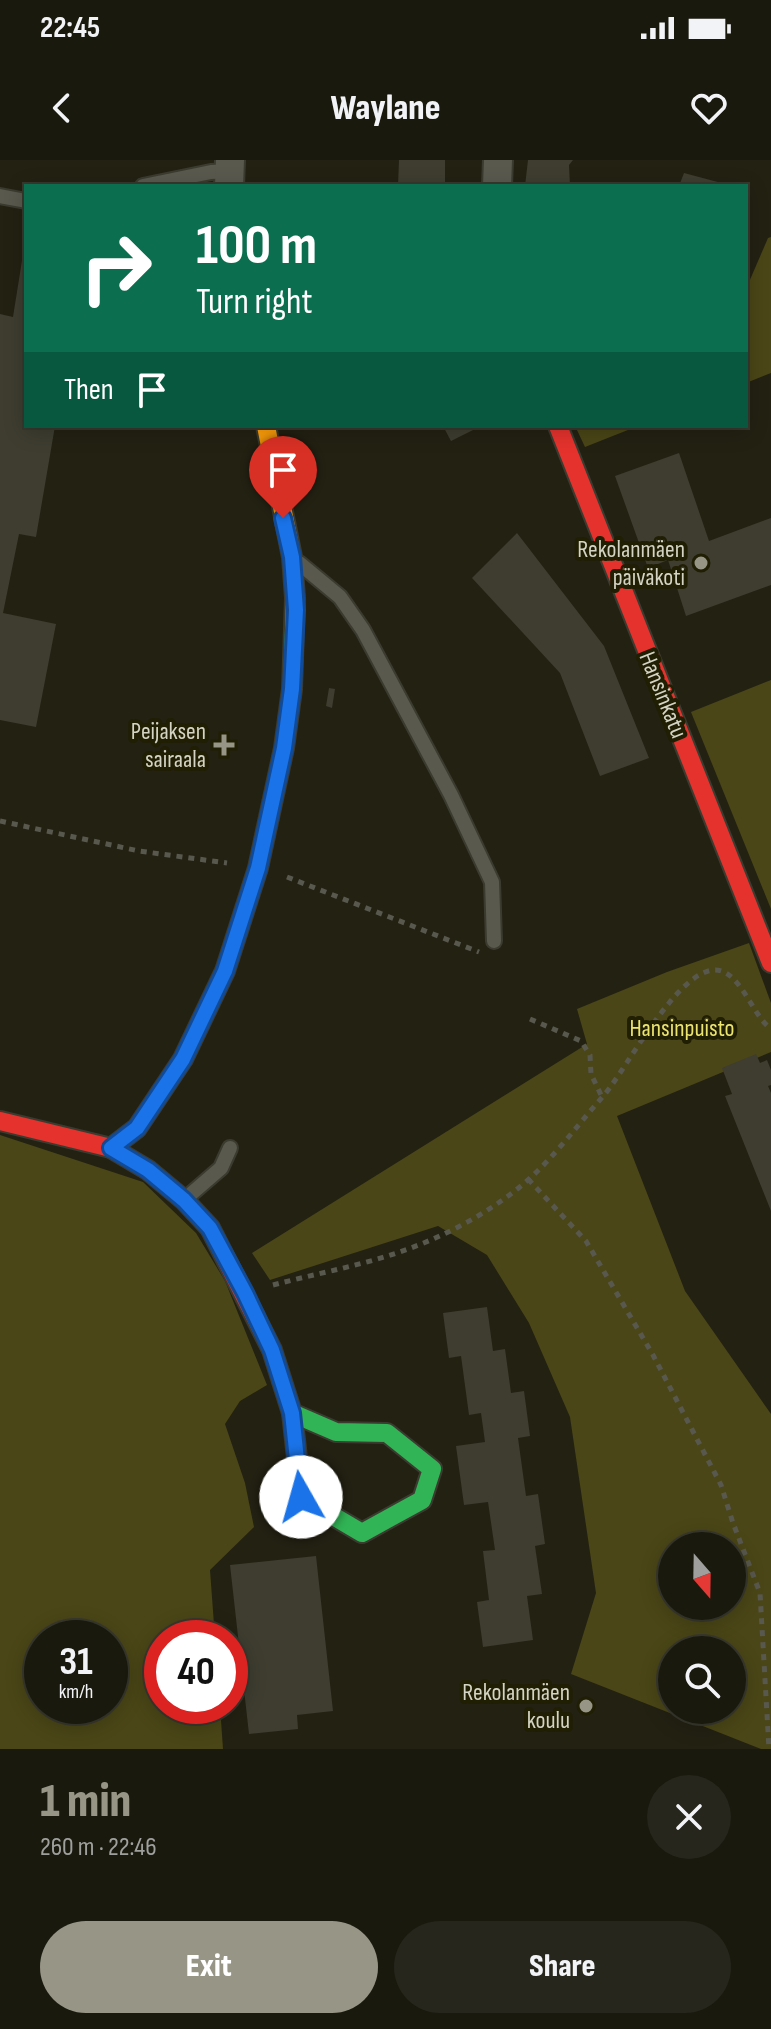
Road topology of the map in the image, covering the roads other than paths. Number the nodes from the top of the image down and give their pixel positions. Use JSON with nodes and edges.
{"nodes":[{"id":1,"x":498,"y":160,"type":"edge"},
{"id":2,"x":229,"y":172,"type":"edge"},
{"id":3,"x":153,"y":184,"type":"edge"},
{"id":4,"x":497,"y":184,"type":"edge"},
{"id":5,"x":0,"y":196,"type":"edge"},
{"id":6,"x":24,"y":201,"type":"edge"},
{"id":7,"x":266,"y":428,"type":"edge"},
{"id":8,"x":559,"y":428,"type":"edge"},
{"id":9,"x":292,"y":557,"type":"junction"},
{"id":10,"x":494,"y":941,"type":"dead end"},
{"id":11,"x":771,"y":963,"type":"edge"},
{"id":12,"x":0,"y":1121,"type":"edge"},
{"id":13,"x":111,"y":1148,"type":"junction"},
{"id":14,"x":230,"y":1148,"type":"dead end"},
{"id":15,"x":184,"y":1200,"type":"junction"},
{"id":16,"x":292,"y":1413,"type":"junction"}],
"edges":[{"from":1,"to":4,"type":"street"},
{"from":2,"to":3,"type":"lane"},
{"from":5,"to":6,"type":"lane"},
{"from":7,"to":9,"type":"street"},
{"from":8,"to":11,"type":"street","name":"Hansinkatu"},
{"from":9,"to":10,"type":"lane"},
{"from":9,"to":13,"type":"street"},
{"from":12,"to":13,"type":"street"},
{"from":13,"to":15,"type":"street"},
{"from":14,"to":15,"type":"lane"},
{"from":15,"to":16,"type":"street"},
{"from":16,"to":16,"type":"street"}]}
